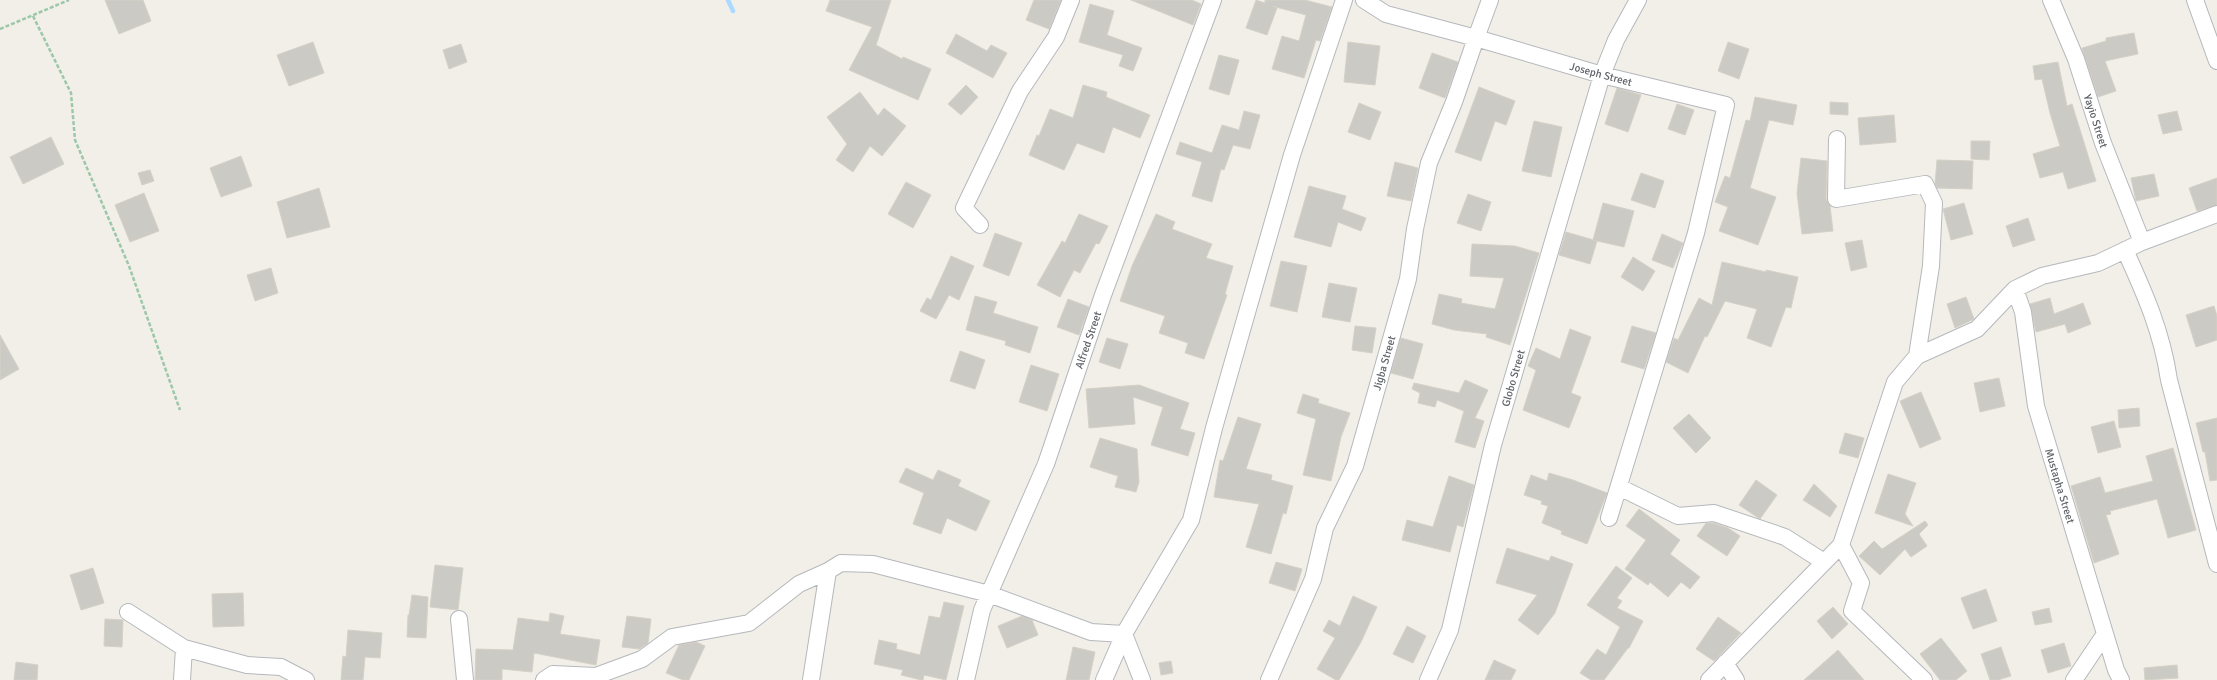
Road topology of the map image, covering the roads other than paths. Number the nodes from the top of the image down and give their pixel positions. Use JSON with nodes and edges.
{"nodes":[{"id":1,"x":1072,"y":0,"type":"edge"},
{"id":2,"x":1213,"y":0,"type":"edge"},
{"id":3,"x":1344,"y":0,"type":"edge"},
{"id":4,"x":1364,"y":0,"type":"edge"},
{"id":5,"x":1490,"y":0,"type":"edge"},
{"id":6,"x":1638,"y":0,"type":"edge"},
{"id":7,"x":2051,"y":0,"type":"edge"},
{"id":8,"x":2195,"y":0,"type":"edge"},
{"id":9,"x":1476,"y":38,"type":"junction"},
{"id":10,"x":2217,"y":61,"type":"edge"},
{"id":11,"x":1602,"y":75,"type":"junction"},
{"id":12,"x":1837,"y":139,"type":"dead end"},
{"id":13,"x":2217,"y":214,"type":"edge"},
{"id":14,"x":980,"y":226,"type":"dead end"},
{"id":15,"x":2142,"y":242,"type":"junction"},
{"id":16,"x":2125,"y":250,"type":"junction"},
{"id":17,"x":2015,"y":289,"type":"junction"},
{"id":18,"x":1917,"y":356,"type":"junction"},
{"id":19,"x":1619,"y":487,"type":"junction"},
{"id":20,"x":1609,"y":518,"type":"dead end"},
{"id":21,"x":1841,"y":545,"type":"junction"},
{"id":22,"x":1824,"y":562,"type":"junction"},
{"id":23,"x":2217,"y":564,"type":"edge"},
{"id":24,"x":828,"y":571,"type":"junction"},
{"id":25,"x":989,"y":594,"type":"junction"},
{"id":26,"x":128,"y":612,"type":"dead end"},
{"id":27,"x":459,"y":619,"type":"dead end"},
{"id":28,"x":1124,"y":634,"type":"junction"},
{"id":29,"x":2105,"y":634,"type":"junction"},
{"id":30,"x":184,"y":648,"type":"junction"},
{"id":31,"x":1724,"y":664,"type":"junction"},
{"id":32,"x":182,"y":680,"type":"edge"},
{"id":33,"x":306,"y":680,"type":"edge"},
{"id":34,"x":465,"y":680,"type":"edge"},
{"id":35,"x":544,"y":680,"type":"edge"},
{"id":36,"x":811,"y":680,"type":"edge"},
{"id":37,"x":966,"y":680,"type":"edge"},
{"id":38,"x":1104,"y":680,"type":"edge"},
{"id":39,"x":1142,"y":680,"type":"edge"},
{"id":40,"x":1269,"y":680,"type":"edge"},
{"id":41,"x":1428,"y":680,"type":"edge"},
{"id":42,"x":1709,"y":680,"type":"edge"},
{"id":43,"x":1736,"y":680,"type":"edge"},
{"id":44,"x":1924,"y":680,"type":"edge"},
{"id":45,"x":2074,"y":680,"type":"edge"},
{"id":46,"x":2121,"y":680,"type":"edge"}],
"edges":[{"from":1,"to":14,"type":"street"},
{"from":2,"to":25,"type":"street","name":"Alfred Street"},
{"from":3,"to":28,"type":"street"},
{"from":4,"to":9,"type":"street","name":"Joseph Street"},
{"from":5,"to":9,"type":"street","name":"Jigba Street"},
{"from":6,"to":11,"type":"street","name":"Globo Street"},
{"from":7,"to":15,"type":"street","name":"Yayio Street"},
{"from":8,"to":10,"type":"street"},
{"from":9,"to":11,"type":"street","name":"Joseph Street"},
{"from":9,"to":40,"type":"street","name":"Jigba Street"},
{"from":11,"to":19,"type":"street","name":"Joseph Street"},
{"from":11,"to":41,"type":"street","name":"Globo Street"},
{"from":12,"to":18,"type":"street"},
{"from":13,"to":15,"type":"street"},
{"from":15,"to":16,"type":"street"},
{"from":16,"to":17,"type":"street"},
{"from":16,"to":23,"type":"street"},
{"from":17,"to":18,"type":"street"},
{"from":17,"to":29,"type":"street","name":"Mustapha Street"},
{"from":18,"to":21,"type":"street"},
{"from":19,"to":20,"type":"street"},
{"from":19,"to":22,"type":"street"},
{"from":21,"to":22,"type":"street"},
{"from":21,"to":44,"type":"street"},
{"from":22,"to":31,"type":"street"},
{"from":24,"to":25,"type":"street"},
{"from":24,"to":35,"type":"street"},
{"from":24,"to":36,"type":"street"},
{"from":25,"to":28,"type":"street"},
{"from":25,"to":37,"type":"street","name":"Alfred Street"},
{"from":26,"to":30,"type":"street"},
{"from":27,"to":34,"type":"street"},
{"from":28,"to":38,"type":"street"},
{"from":28,"to":39,"type":"street"},
{"from":29,"to":45,"type":"street"},
{"from":29,"to":46,"type":"street","name":"Mustapha Street"},
{"from":30,"to":32,"type":"street"},
{"from":30,"to":33,"type":"street"},
{"from":31,"to":42,"type":"street"},
{"from":31,"to":43,"type":"street"}]}
